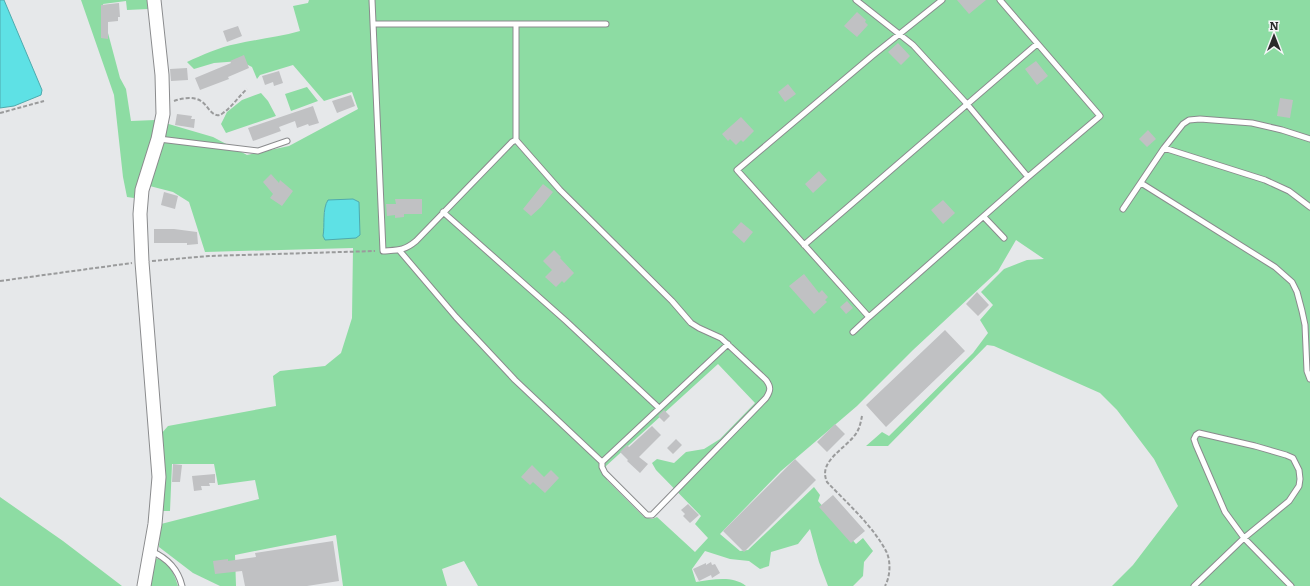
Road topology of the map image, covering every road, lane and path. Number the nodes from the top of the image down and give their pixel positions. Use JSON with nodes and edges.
{"nodes":[{"id":1,"x":154,"y":0,"type":"edge"},
{"id":2,"x":372,"y":0,"type":"edge"},
{"id":3,"x":856,"y":0,"type":"edge"},
{"id":4,"x":942,"y":0,"type":"edge"},
{"id":5,"x":1000,"y":0,"type":"edge"},
{"id":6,"x":374,"y":24,"type":"junction"},
{"id":7,"x":516,"y":24,"type":"junction"},
{"id":8,"x":606,"y":24,"type":"dead end"},
{"id":9,"x":899,"y":34,"type":"junction"},
{"id":10,"x":1037,"y":44,"type":"junction"},
{"id":11,"x":247,"y":88,"type":"dead end"},
{"id":12,"x":44,"y":101,"type":"dead end"},
{"id":13,"x":163,"y":103,"type":"junction"},
{"id":14,"x":967,"y":104,"type":"junction"},
{"id":15,"x":0,"y":113,"type":"edge"},
{"id":16,"x":158,"y":139,"type":"junction"},
{"id":17,"x":1310,"y":139,"type":"edge"},
{"id":18,"x":516,"y":140,"type":"junction"},
{"id":19,"x":287,"y":141,"type":"dead end"},
{"id":20,"x":1164,"y":148,"type":"junction"},
{"id":21,"x":1028,"y":177,"type":"junction"},
{"id":22,"x":1141,"y":183,"type":"junction"},
{"id":23,"x":1310,"y":207,"type":"edge"},
{"id":24,"x":1123,"y":209,"type":"dead end"},
{"id":25,"x":443,"y":212,"type":"junction"},
{"id":26,"x":984,"y":217,"type":"junction"},
{"id":27,"x":1004,"y":238,"type":"dead end"},
{"id":28,"x":804,"y":245,"type":"junction"},
{"id":29,"x":399,"y":250,"type":"junction"},
{"id":30,"x":383,"y":251,"type":"junction"},
{"id":31,"x":142,"y":262,"type":"junction"},
{"id":32,"x":0,"y":281,"type":"edge"},
{"id":33,"x":869,"y":317,"type":"junction"},
{"id":34,"x":853,"y":332,"type":"dead end"},
{"id":35,"x":728,"y":344,"type":"junction"},
{"id":36,"x":1310,"y":379,"type":"edge"},
{"id":37,"x":659,"y":408,"type":"junction"},
{"id":38,"x":862,"y":416,"type":"dead end"},
{"id":39,"x":602,"y":462,"type":"junction"},
{"id":40,"x":1244,"y":538,"type":"junction"},
{"id":41,"x":150,"y":550,"type":"junction"},
{"id":42,"x":144,"y":586,"type":"edge"},
{"id":43,"x":182,"y":586,"type":"edge"},
{"id":44,"x":884,"y":586,"type":"edge"},
{"id":45,"x":1194,"y":586,"type":"edge"},
{"id":46,"x":1291,"y":586,"type":"edge"}],
"edges":[{"from":1,"to":13,"type":"street"},
{"from":2,"to":6,"type":"lane"},
{"from":3,"to":9,"type":"lane"},
{"from":4,"to":9,"type":"lane"},
{"from":5,"to":10,"type":"lane"},
{"from":6,"to":7,"type":"lane"},
{"from":6,"to":30,"type":"lane"},
{"from":7,"to":8,"type":"lane"},
{"from":7,"to":18,"type":"lane"},
{"from":9,"to":14,"type":"lane"},
{"from":9,"to":28,"type":"lane"},
{"from":10,"to":14,"type":"lane"},
{"from":10,"to":21,"type":"lane"},
{"from":11,"to":13,"type":"path"},
{"from":12,"to":15,"type":"path"},
{"from":13,"to":16,"type":"street"},
{"from":14,"to":21,"type":"lane"},
{"from":14,"to":28,"type":"lane"},
{"from":16,"to":19,"type":"lane"},
{"from":16,"to":31,"type":"street"},
{"from":17,"to":20,"type":"lane"},
{"from":18,"to":25,"type":"lane"},
{"from":18,"to":35,"type":"lane"},
{"from":20,"to":22,"type":"lane"},
{"from":20,"to":23,"type":"lane"},
{"from":21,"to":26,"type":"lane"},
{"from":22,"to":24,"type":"lane"},
{"from":22,"to":36,"type":"lane"},
{"from":25,"to":29,"type":"lane"},
{"from":25,"to":37,"type":"lane"},
{"from":26,"to":27,"type":"lane"},
{"from":26,"to":33,"type":"lane"},
{"from":28,"to":33,"type":"lane"},
{"from":29,"to":30,"type":"lane"},
{"from":29,"to":39,"type":"lane"},
{"from":30,"to":31,"type":"path"},
{"from":31,"to":32,"type":"path"},
{"from":31,"to":41,"type":"street"},
{"from":33,"to":34,"type":"lane"},
{"from":35,"to":37,"type":"lane"},
{"from":35,"to":39,"type":"lane"},
{"from":37,"to":39,"type":"lane"},
{"from":38,"to":44,"type":"path"},
{"from":40,"to":40,"type":"lane"},
{"from":40,"to":45,"type":"lane"},
{"from":40,"to":46,"type":"lane"},
{"from":41,"to":42,"type":"street"},
{"from":41,"to":43,"type":"lane"}]}
